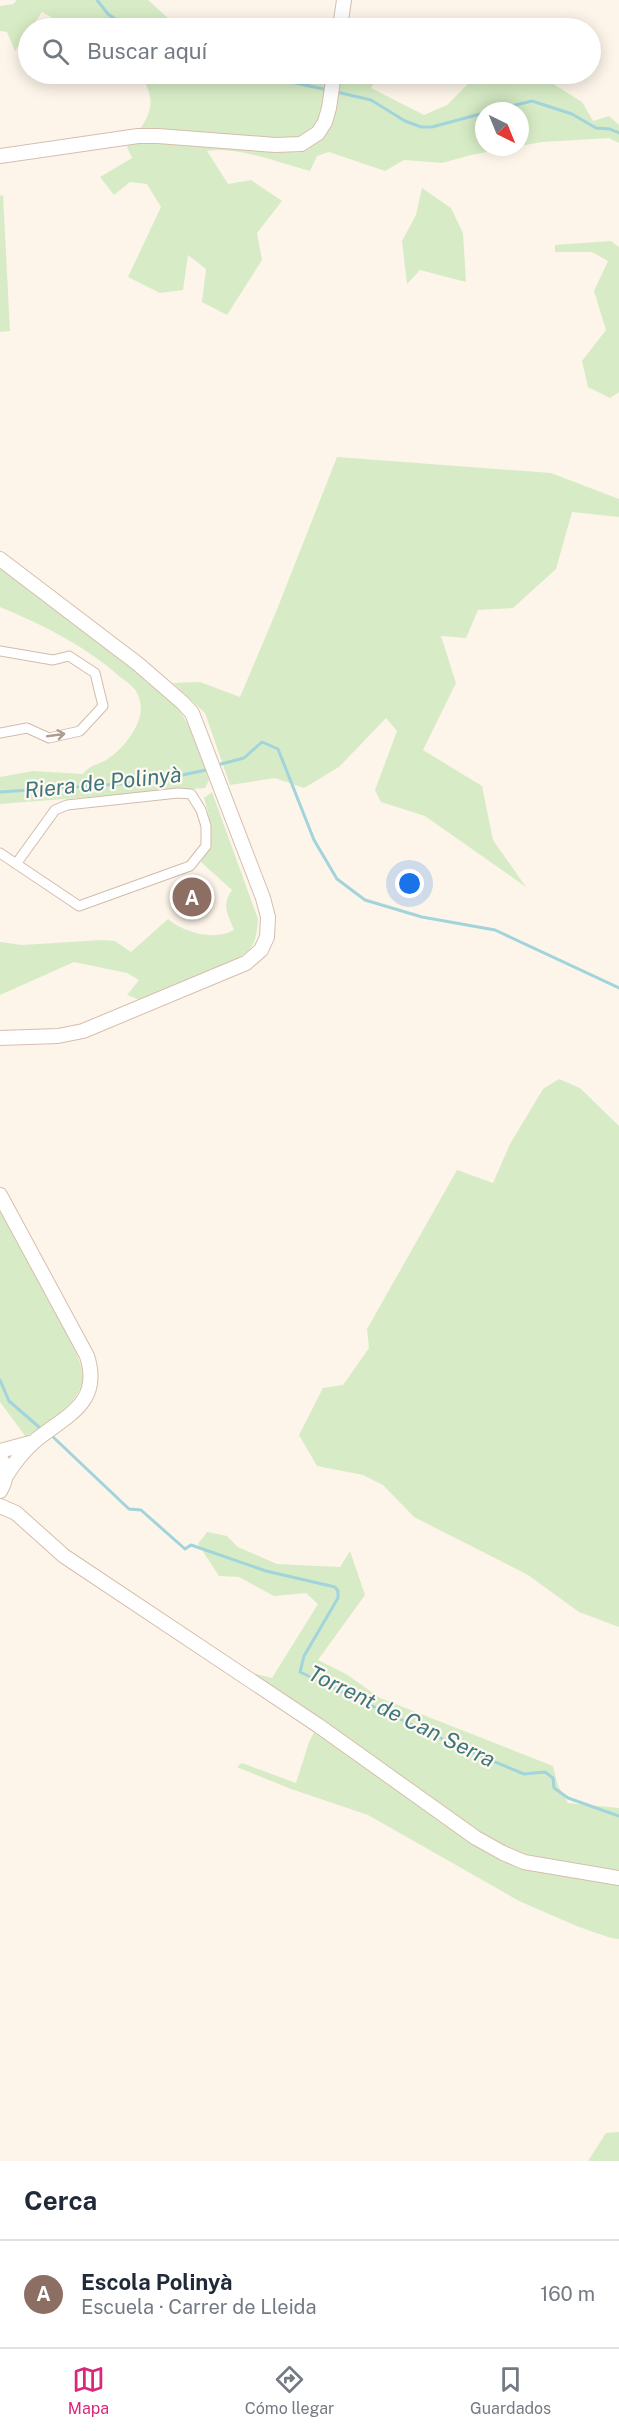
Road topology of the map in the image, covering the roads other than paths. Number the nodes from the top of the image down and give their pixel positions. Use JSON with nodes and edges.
{"nodes":[{"id":1,"x":344,"y":0,"type":"edge"},
{"id":2,"x":341,"y":18,"type":"edge"},
{"id":3,"x":333,"y":84,"type":"edge"},
{"id":4,"x":0,"y":156,"type":"edge"},
{"id":5,"x":0,"y":559,"type":"edge"},
{"id":6,"x":0,"y":651,"type":"edge"},
{"id":7,"x":0,"y":733,"type":"edge"},
{"id":8,"x":0,"y":853,"type":"edge"},
{"id":9,"x":16,"y":864,"type":"junction"},
{"id":10,"x":0,"y":1038,"type":"edge"},
{"id":11,"x":0,"y":1195,"type":"edge"},
{"id":12,"x":35,"y":1441,"type":"junction"},
{"id":13,"x":0,"y":1451,"type":"edge"},
{"id":14,"x":0,"y":1457,"type":"edge"},
{"id":15,"x":4,"y":1483,"type":"edge"},
{"id":16,"x":0,"y":1506,"type":"edge"},
{"id":17,"x":16,"y":1513,"type":"junction"},
{"id":18,"x":619,"y":1878,"type":"edge"}],
"edges":[{"from":1,"to":2,"type":"main road"},
{"from":3,"to":4,"type":"main road"},
{"from":5,"to":10,"type":"main road"},
{"from":7,"to":6,"type":"street","one_way":true},
{"from":8,"to":9,"type":"street"},
{"from":9,"to":9,"type":"street"},
{"from":11,"to":12,"type":"main road"},
{"from":12,"to":13,"type":"main road"},
{"from":12,"to":15,"type":"main road"},
{"from":14,"to":15,"type":"main road"},
{"from":15,"to":17,"type":"main road"},
{"from":16,"to":17,"type":"main road"},
{"from":17,"to":18,"type":"main road"}]}
